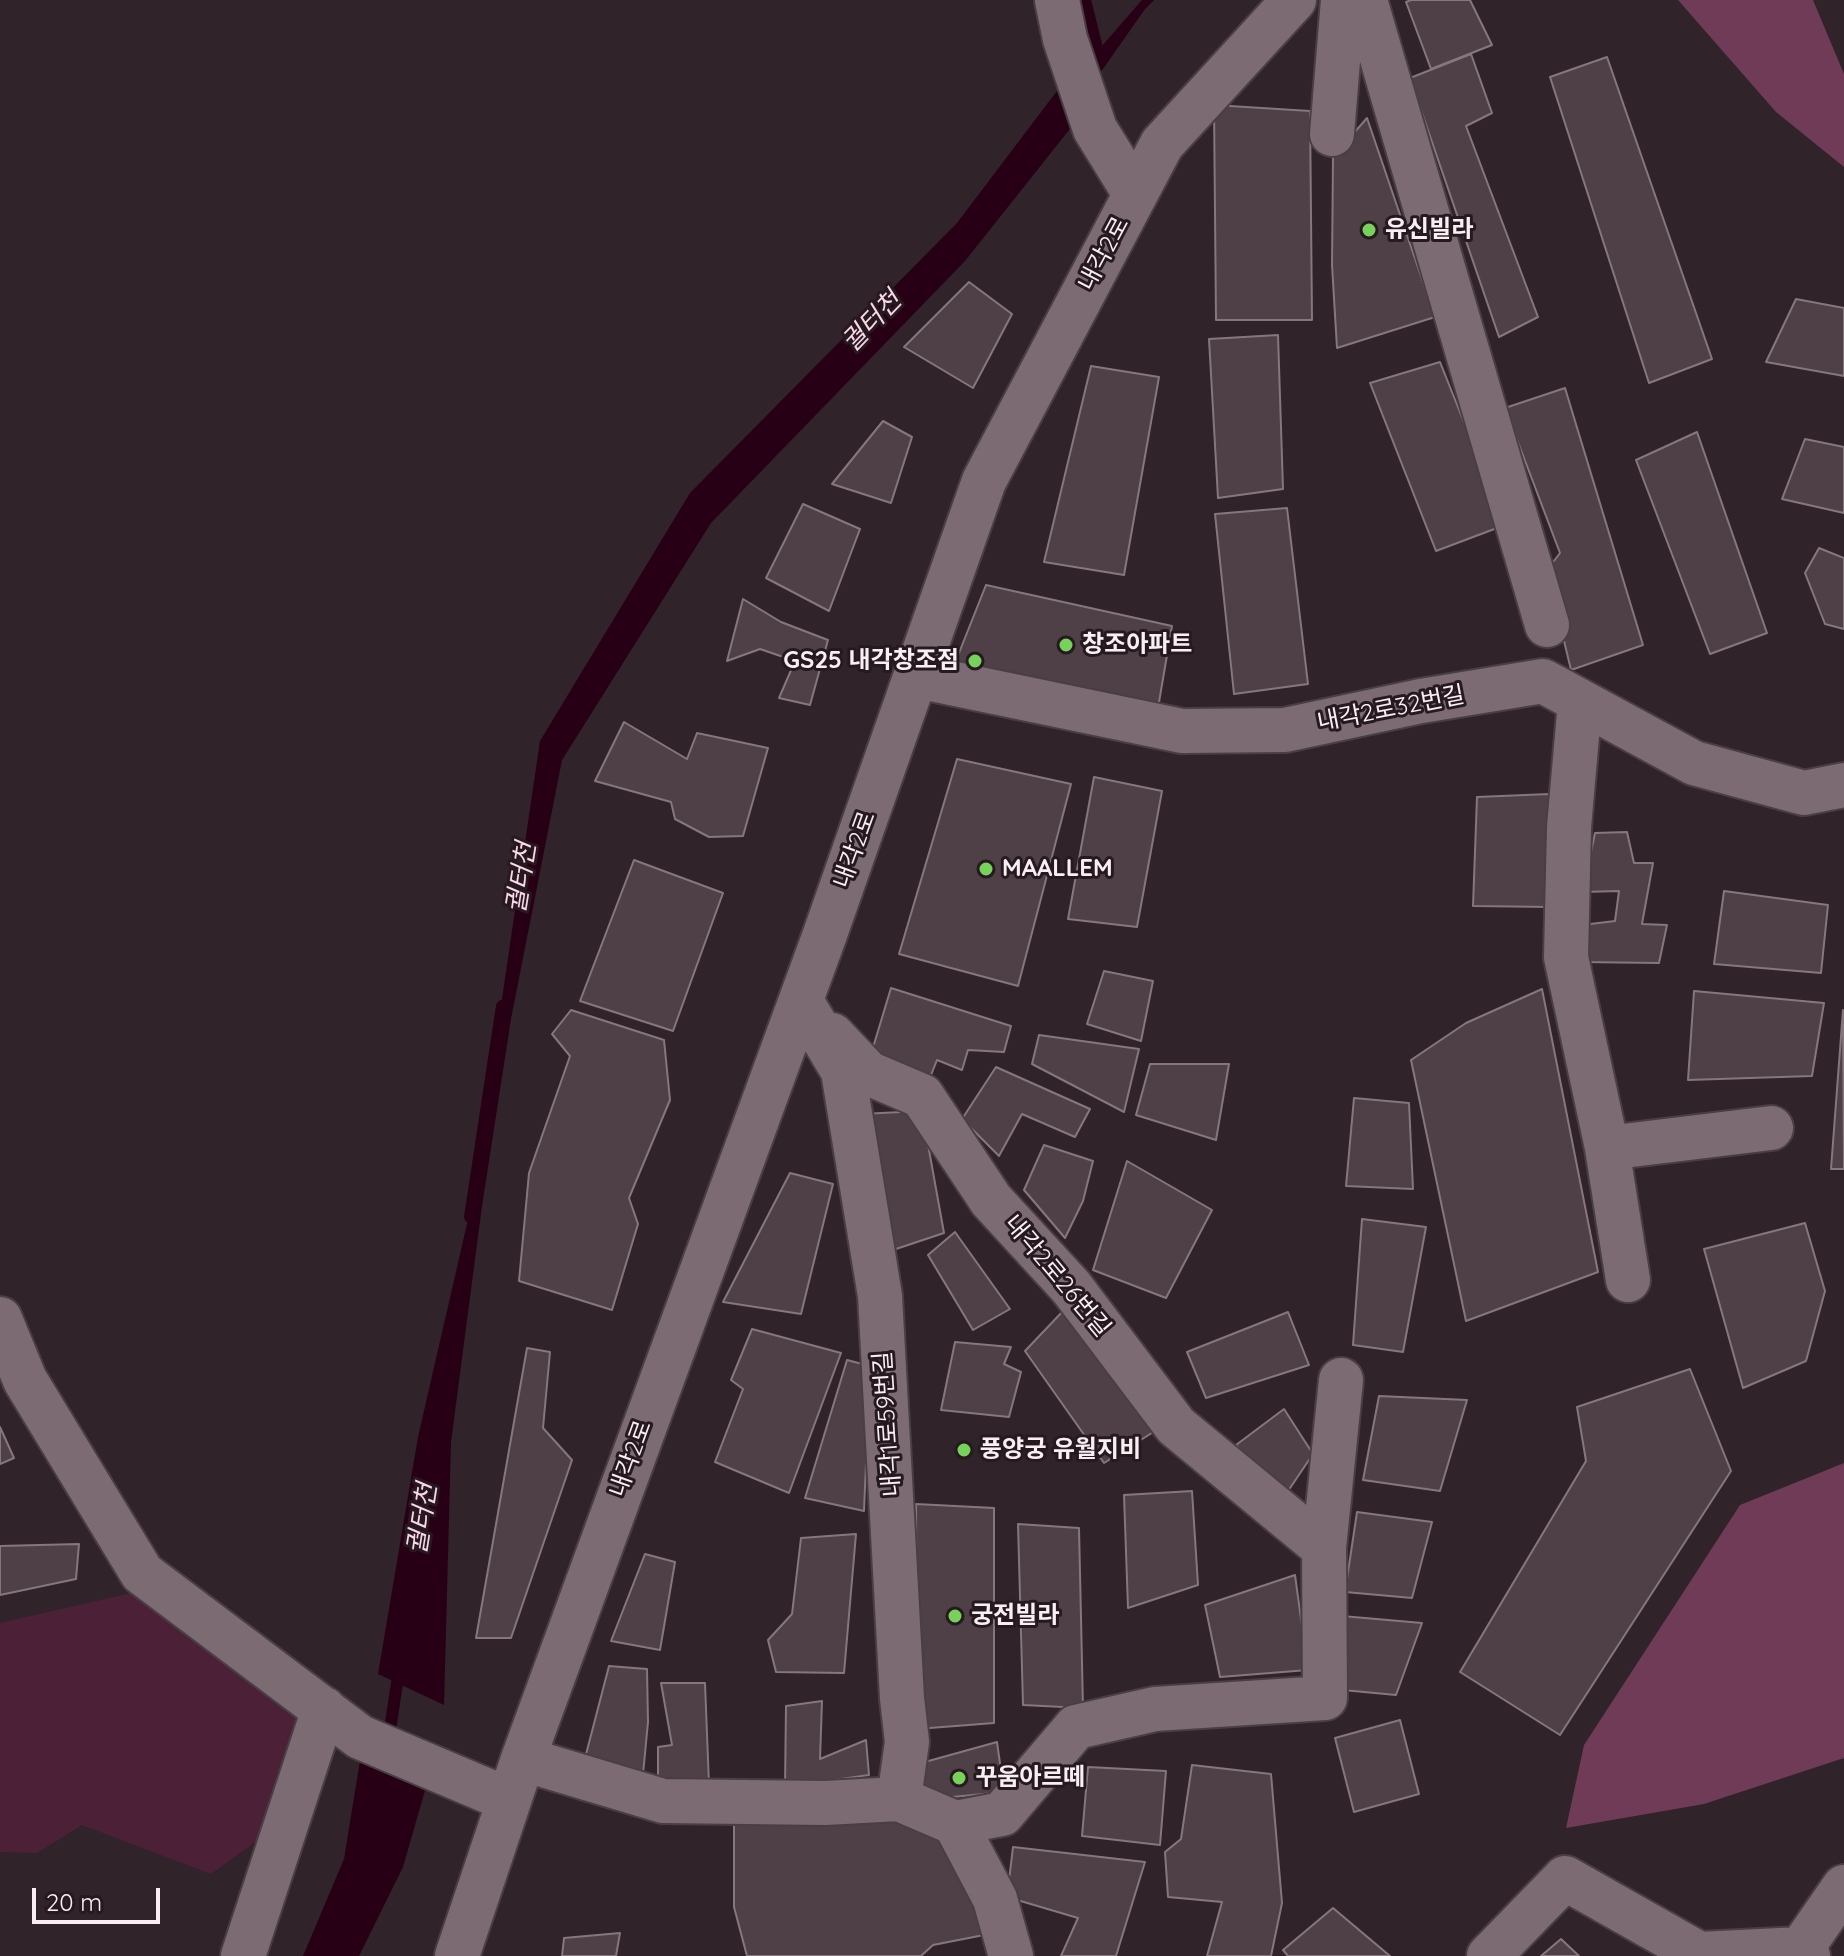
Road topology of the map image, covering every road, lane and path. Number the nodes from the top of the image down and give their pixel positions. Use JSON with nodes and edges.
{"nodes":[{"id":1,"x":1294,"y":0,"type":"edge"},
{"id":2,"x":1343,"y":0,"type":"edge"},
{"id":3,"x":1365,"y":0,"type":"edge"},
{"id":4,"x":1061,"y":20,"type":"edge"},
{"id":5,"x":1332,"y":134,"type":"dead end"},
{"id":6,"x":1135,"y":194,"type":"junction"},
{"id":7,"x":1547,"y":625,"type":"dead end"},
{"id":8,"x":917,"y":676,"type":"junction"},
{"id":9,"x":1580,"y":702,"type":"junction"},
{"id":10,"x":1844,"y":785,"type":"edge"},
{"id":11,"x":801,"y":1001,"type":"junction"},
{"id":12,"x":1771,"y":1128,"type":"dead end"},
{"id":13,"x":1607,"y":1148,"type":"junction"},
{"id":14,"x":1628,"y":1280,"type":"dead end"},
{"id":15,"x":0,"y":1319,"type":"edge"},
{"id":16,"x":1341,"y":1380,"type":"dead end"},
{"id":17,"x":1324,"y":1548,"type":"junction"},
{"id":18,"x":324,"y":1709,"type":"junction"},
{"id":19,"x":523,"y":1759,"type":"junction"},
{"id":20,"x":899,"y":1799,"type":"junction"},
{"id":21,"x":509,"y":1800,"type":"junction"},
{"id":22,"x":955,"y":1823,"type":"junction"},
{"id":23,"x":1844,"y":1887,"type":"edge"},
{"id":24,"x":1800,"y":1954,"type":"edge"},
{"id":25,"x":243,"y":1956,"type":"edge"},
{"id":26,"x":457,"y":1956,"type":"edge"},
{"id":27,"x":1011,"y":1956,"type":"edge"},
{"id":28,"x":1489,"y":1956,"type":"edge"}],
"edges":[{"from":1,"to":6,"type":"street","name":"내각2로"},
{"from":2,"to":5,"type":"street"},
{"from":3,"to":7,"type":"street"},
{"from":4,"to":6,"type":"street"},
{"from":6,"to":8,"type":"street","name":"내각2로"},
{"from":8,"to":9,"type":"street","name":"내각2로32번길"},
{"from":8,"to":11,"type":"street","name":"내각2로"},
{"from":9,"to":10,"type":"street","name":"내각2로32번길"},
{"from":9,"to":13,"type":"street"},
{"from":11,"to":17,"type":"street","name":"내각2로26번길"},
{"from":11,"to":19,"type":"street","name":"내각2로"},
{"from":11,"to":20,"type":"street","name":"내각1로59번길"},
{"from":12,"to":13,"type":"street"},
{"from":13,"to":14,"type":"street"},
{"from":15,"to":18,"type":"street"},
{"from":16,"to":17,"type":"street"},
{"from":17,"to":22,"type":"street"},
{"from":18,"to":21,"type":"street"},
{"from":18,"to":25,"type":"street"},
{"from":19,"to":20,"type":"street"},
{"from":19,"to":21,"type":"street","name":"내각2로"},
{"from":20,"to":22,"type":"street"},
{"from":21,"to":26,"type":"street","name":"내각2로"},
{"from":22,"to":27,"type":"street"},
{"from":23,"to":24,"type":"street"},
{"from":24,"to":28,"type":"street"}]}
